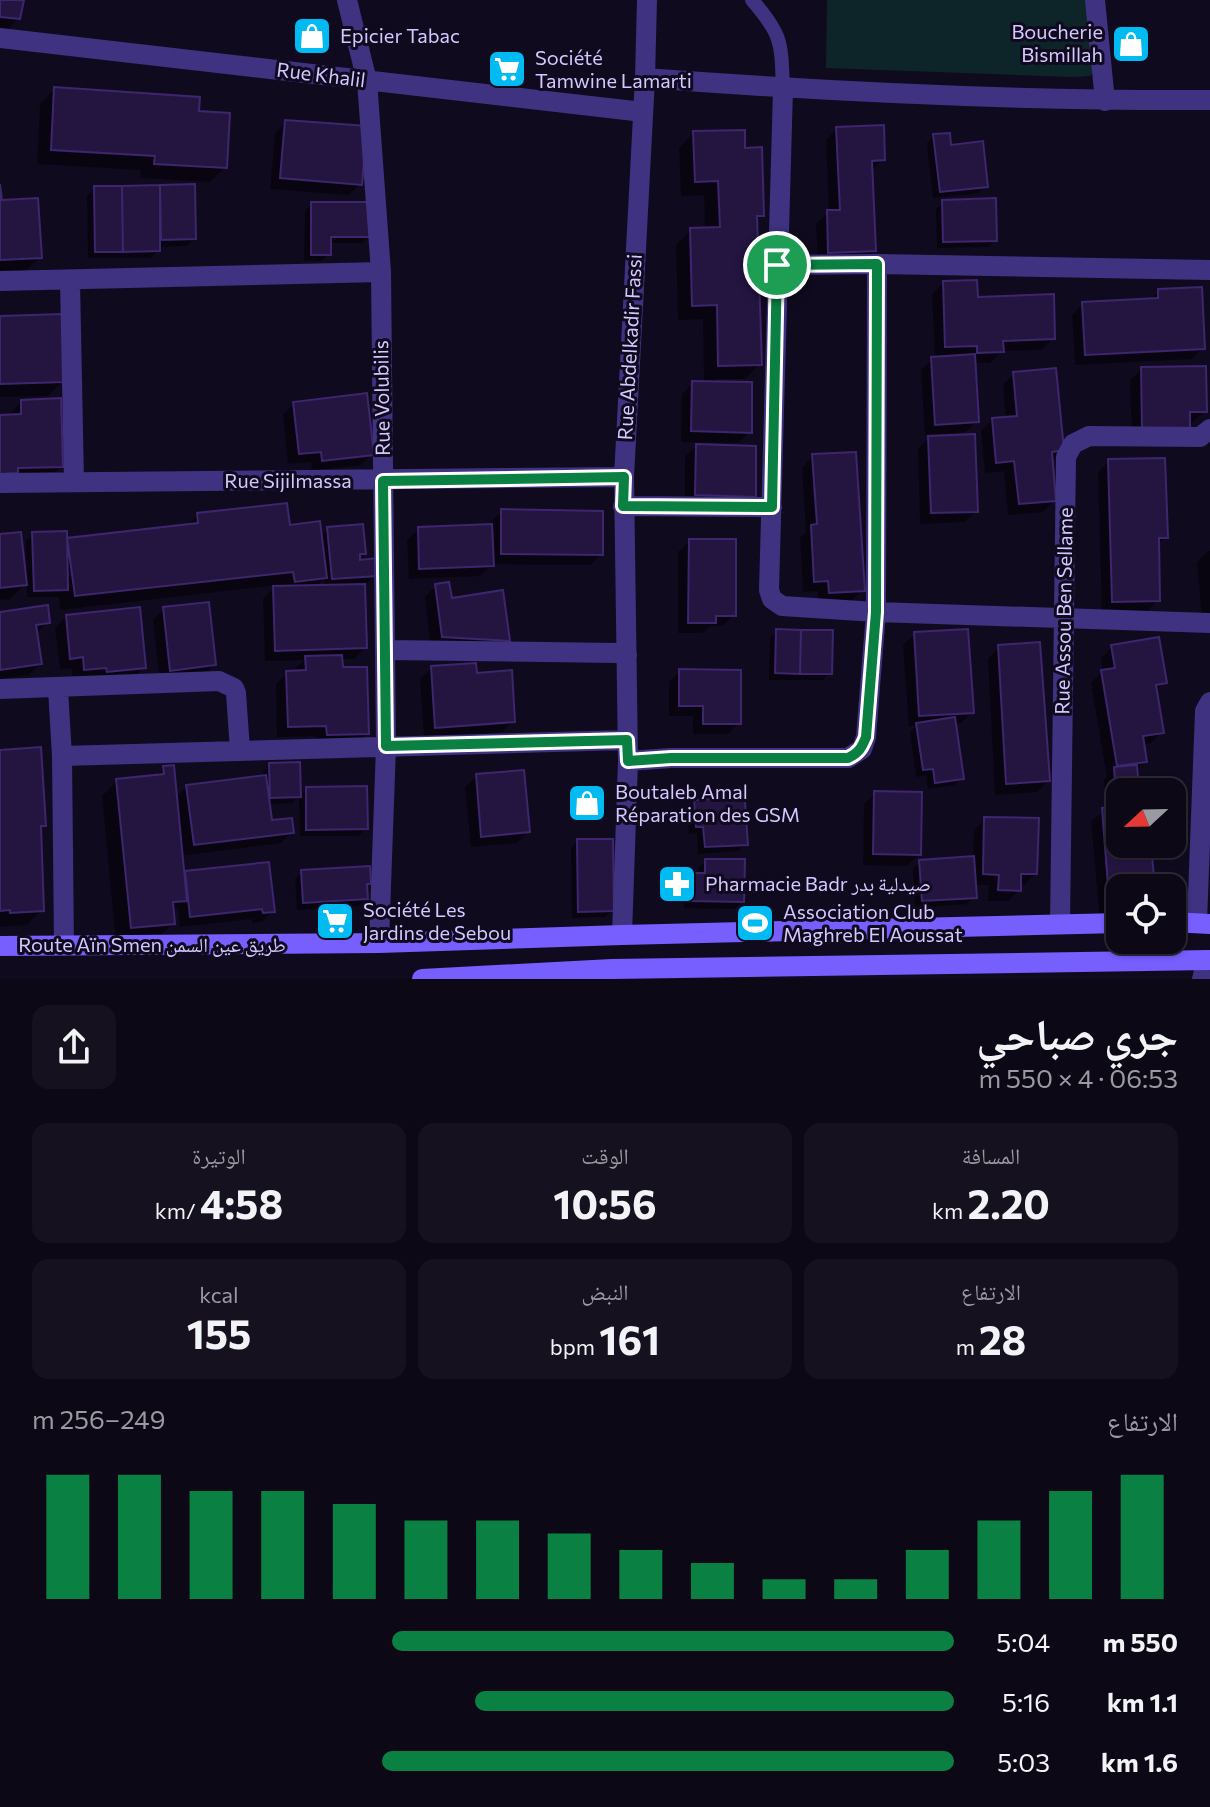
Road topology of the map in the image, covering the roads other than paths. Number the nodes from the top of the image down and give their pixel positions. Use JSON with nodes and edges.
{"nodes":[{"id":1,"x":347,"y":0,"type":"edge"},
{"id":2,"x":647,"y":0,"type":"edge"},
{"id":3,"x":752,"y":0,"type":"edge"},
{"id":4,"x":1095,"y":0,"type":"edge"},
{"id":5,"x":0,"y":38,"type":"edge"},
{"id":6,"x":645,"y":78,"type":"junction"},
{"id":7,"x":367,"y":81,"type":"junction"},
{"id":8,"x":783,"y":89,"type":"junction"},
{"id":9,"x":1210,"y":100,"type":"edge"},
{"id":10,"x":1105,"y":101,"type":"junction"},
{"id":11,"x":643,"y":112,"type":"junction"},
{"id":12,"x":877,"y":264,"type":"junction"},
{"id":13,"x":777,"y":265,"type":"junction"},
{"id":14,"x":1210,"y":270,"type":"edge"},
{"id":15,"x":381,"y":272,"type":"junction"},
{"id":16,"x":70,"y":280,"type":"junction"},
{"id":17,"x":0,"y":281,"type":"edge"},
{"id":18,"x":1210,"y":429,"type":"edge"},
{"id":19,"x":624,"y":477,"type":"junction"},
{"id":20,"x":383,"y":481,"type":"junction"},
{"id":21,"x":74,"y":482,"type":"junction"},
{"id":22,"x":0,"y":483,"type":"edge"},
{"id":23,"x":623,"y":506,"type":"junction"},
{"id":24,"x":772,"y":507,"type":"junction"},
{"id":25,"x":876,"y":612,"type":"junction"},
{"id":26,"x":1064,"y":619,"type":"junction"},
{"id":27,"x":1210,"y":623,"type":"edge"},
{"id":28,"x":385,"y":650,"type":"junction"},
{"id":29,"x":627,"y":655,"type":"junction"},
{"id":30,"x":0,"y":689,"type":"edge"},
{"id":31,"x":58,"y":689,"type":"junction"},
{"id":32,"x":1210,"y":702,"type":"edge"},
{"id":33,"x":627,"y":740,"type":"junction"},
{"id":34,"x":386,"y":746,"type":"junction"},
{"id":35,"x":240,"y":750,"type":"junction"},
{"id":36,"x":62,"y":756,"type":"junction"},
{"id":37,"x":628,"y":761,"type":"junction"},
{"id":38,"x":1106,"y":923,"type":"edge"},
{"id":39,"x":1204,"y":923,"type":"edge"},
{"id":40,"x":1060,"y":924,"type":"junction"},
{"id":41,"x":622,"y":935,"type":"junction"},
{"id":42,"x":379,"y":943,"type":"junction"},
{"id":43,"x":64,"y":945,"type":"junction"},
{"id":44,"x":0,"y":946,"type":"edge"},
{"id":45,"x":1206,"y":966,"type":"edge"},
{"id":46,"x":909,"y":972,"type":"edge"},
{"id":47,"x":616,"y":974,"type":"edge"},
{"id":48,"x":673,"y":974,"type":"edge"},
{"id":49,"x":422,"y":979,"type":"edge"}],
"edges":[{"from":1,"to":7,"type":"street","name":"Rue Volubilis"},
{"from":2,"to":6,"type":"street","name":"Rue Abdelkadir Fassi"},
{"from":3,"to":8,"type":"lane"},
{"from":4,"to":10,"type":"street"},
{"from":5,"to":7,"type":"street","name":"Rue Khalil"},
{"from":6,"to":8,"type":"street"},
{"from":6,"to":11,"type":"street","name":"Rue Abdelkadir Fassi"},
{"from":7,"to":11,"type":"street","name":"Rue Khalil"},
{"from":7,"to":15,"type":"street","name":"Rue Volubilis"},
{"from":8,"to":10,"type":"street"},
{"from":8,"to":13,"type":"street"},
{"from":9,"to":10,"type":"street"},
{"from":11,"to":19,"type":"street","name":"Rue Abdelkadir Fassi"},
{"from":12,"to":13,"type":"street"},
{"from":12,"to":14,"type":"street"},
{"from":12,"to":25,"type":"street"},
{"from":13,"to":24,"type":"street"},
{"from":15,"to":16,"type":"street"},
{"from":15,"to":20,"type":"street","name":"Rue Volubilis"},
{"from":16,"to":17,"type":"street"},
{"from":16,"to":21,"type":"street"},
{"from":18,"to":26,"type":"street","name":"Rue Assou Ben Sellame"},
{"from":19,"to":20,"type":"street","name":"Rue Sijilmassa"},
{"from":19,"to":23,"type":"street","name":"Rue Abdelkadir Fassi"},
{"from":20,"to":21,"type":"street","name":"Rue Sijilmassa"},
{"from":20,"to":28,"type":"street","name":"Rue Volubilis"},
{"from":21,"to":22,"type":"street","name":"Rue Sijilmassa"},
{"from":23,"to":24,"type":"street"},
{"from":23,"to":29,"type":"street","name":"Rue Abdelkadir Fassi"},
{"from":24,"to":25,"type":"street"},
{"from":25,"to":26,"type":"street"},
{"from":25,"to":37,"type":"street"},
{"from":26,"to":27,"type":"street"},
{"from":26,"to":40,"type":"street","name":"Rue Assou Ben Sellame"},
{"from":28,"to":29,"type":"street"},
{"from":28,"to":34,"type":"street","name":"Rue Volubilis"},
{"from":29,"to":33,"type":"street","name":"Rue Abdelkadir Fassi"},
{"from":30,"to":31,"type":"street"},
{"from":31,"to":35,"type":"street"},
{"from":31,"to":36,"type":"street"},
{"from":32,"to":39,"type":"street"},
{"from":33,"to":34,"type":"street"},
{"from":33,"to":37,"type":"street","name":"Rue Abdelkadir Fassi"},
{"from":34,"to":35,"type":"street"},
{"from":34,"to":42,"type":"street","name":"Rue Volubilis"},
{"from":35,"to":36,"type":"street"},
{"from":36,"to":43,"type":"street"},
{"from":37,"to":41,"type":"street","name":"Rue Abdelkadir Fassi"},
{"from":38,"to":40,"type":"main road","name":"Route Aïn Smen طريق عين السمن"},
{"from":40,"to":41,"type":"main road","name":"Route Aïn Smen طريق عين السمن"},
{"from":41,"to":42,"type":"main road","name":"Route Aïn Smen طريق عين السمن"},
{"from":42,"to":43,"type":"main road","name":"Route Aïn Smen طريق عين السمن"},
{"from":43,"to":44,"type":"main road","name":"Route Aïn Smen طريق عين السمن"},
{"from":45,"to":46,"type":"main road"},
{"from":46,"to":48,"type":"main road"},
{"from":47,"to":48,"type":"main road"},
{"from":47,"to":49,"type":"main road"}]}
